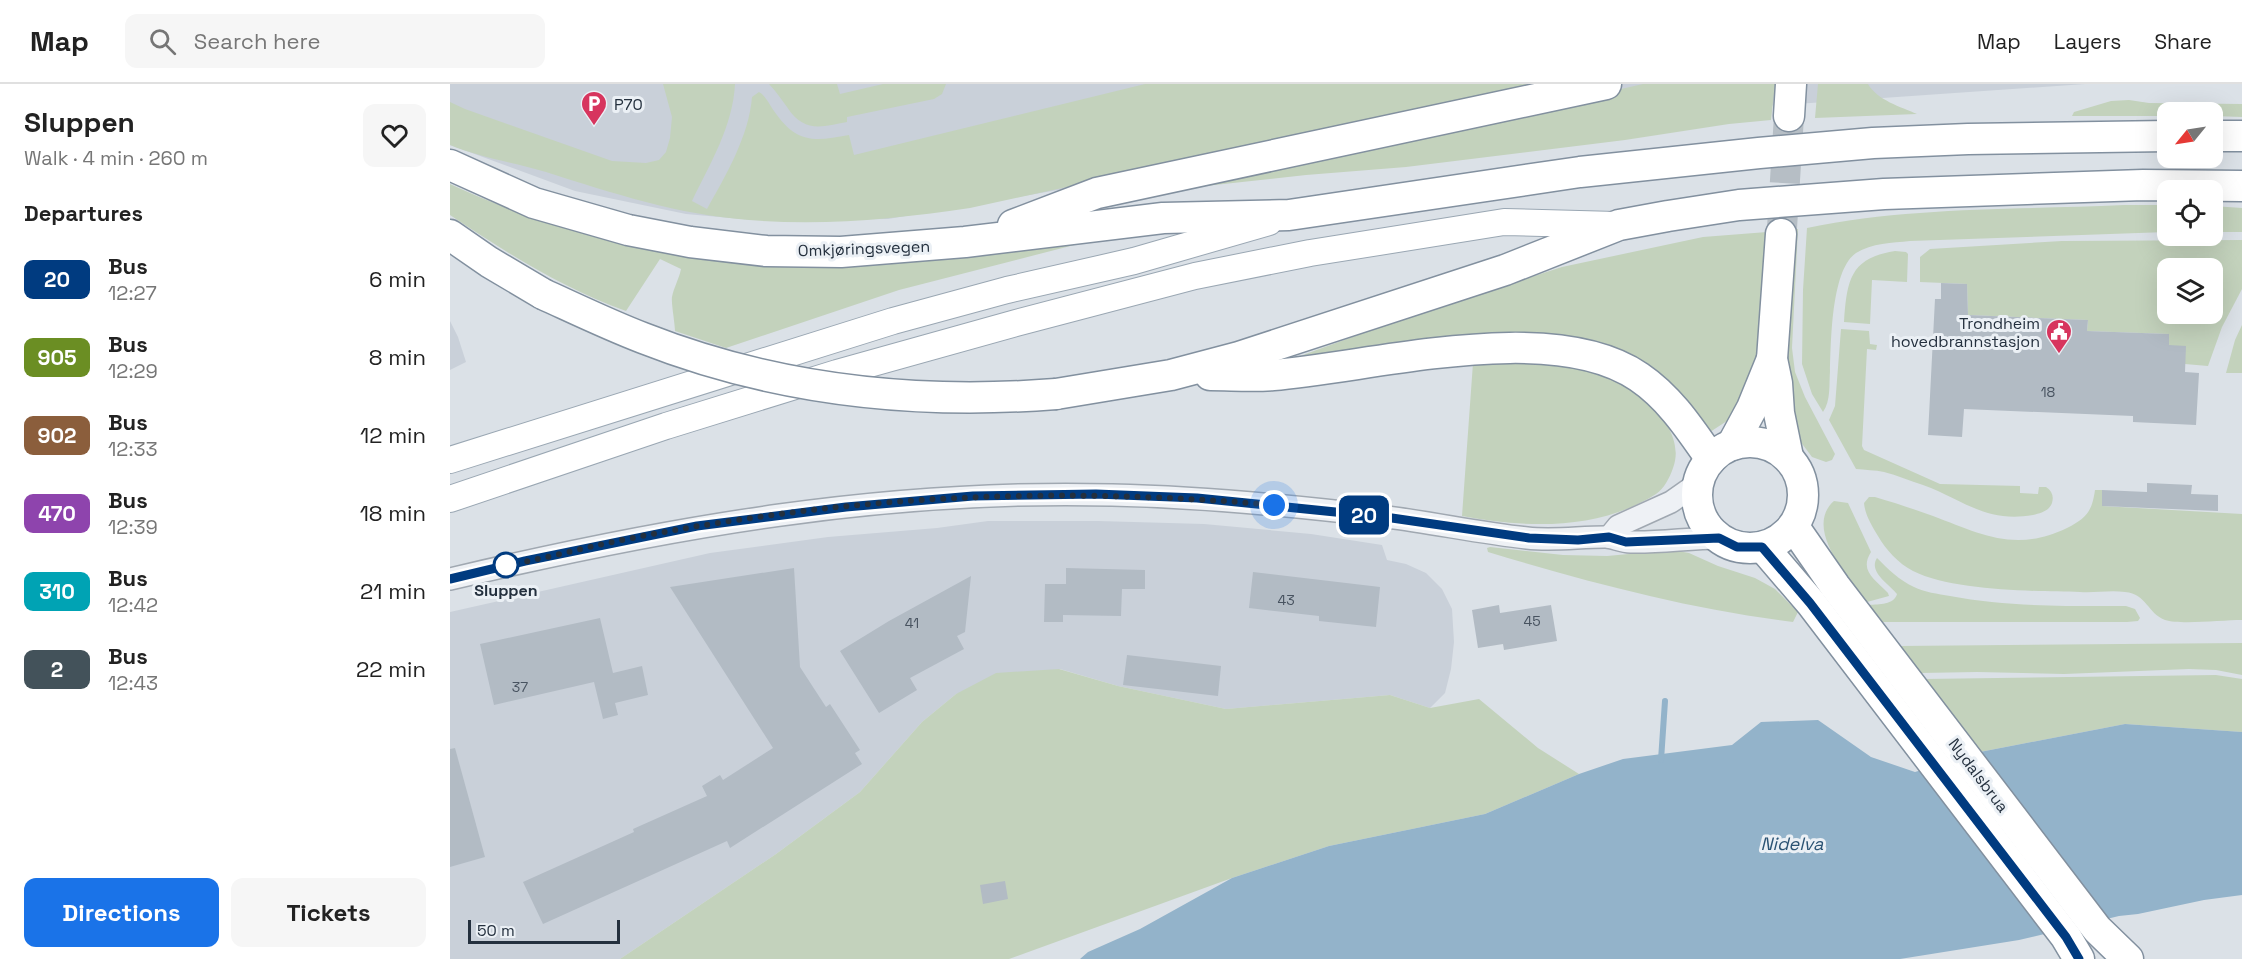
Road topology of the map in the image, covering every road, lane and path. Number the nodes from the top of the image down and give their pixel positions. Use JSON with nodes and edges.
{"nodes":[{"id":1,"x":1606,"y":84,"type":"edge"},
{"id":2,"x":1791,"y":84,"type":"edge"},
{"id":3,"x":1789,"y":116,"type":"tunnel mouth"},
{"id":4,"x":2157,"y":136,"type":"edge"},
{"id":5,"x":2223,"y":136,"type":"edge"},
{"id":6,"x":2242,"y":136,"type":"edge"},
{"id":7,"x":450,"y":165,"type":"edge"},
{"id":8,"x":2242,"y":186,"type":"edge"},
{"id":9,"x":1289,"y":215,"type":"junction"},
{"id":10,"x":1619,"y":225,"type":"junction"},
{"id":11,"x":1781,"y":234,"type":"tunnel mouth"},
{"id":12,"x":450,"y":235,"type":"edge"},
{"id":13,"x":965,"y":242,"type":"junction"},
{"id":14,"x":1772,"y":359,"type":"junction"},
{"id":15,"x":1171,"y":375,"type":"junction"},
{"id":16,"x":1788,"y":457,"type":"junction"},
{"id":17,"x":450,"y":460,"type":"edge"},
{"id":18,"x":1713,"y":462,"type":"junction"},
{"id":19,"x":450,"y":499,"type":"edge"},
{"id":20,"x":1794,"y":527,"type":"junction"},
{"id":21,"x":1609,"y":537,"type":"junction"},
{"id":22,"x":1719,"y":538,"type":"junction"},
{"id":23,"x":1762,"y":547,"type":"junction"},
{"id":24,"x":450,"y":579,"type":"edge"},
{"id":25,"x":2079,"y":959,"type":"edge"},
{"id":26,"x":2128,"y":959,"type":"edge"}],
"edges":[{"from":1,"to":13,"type":"highway"},
{"from":2,"to":3,"type":"highway"},
{"from":4,"to":9,"type":"highway","name":"Omkjøringsvegen"},
{"from":5,"to":6,"type":"highway"},
{"from":7,"to":13,"type":"highway","name":"Omkjøringsvegen"},
{"from":8,"to":10,"type":"highway"},
{"from":9,"to":13,"type":"highway","name":"Omkjøringsvegen"},
{"from":9,"to":17,"type":"main road"},
{"from":10,"to":15,"type":"highway"},
{"from":10,"to":19,"type":"main road"},
{"from":11,"to":14,"type":"highway"},
{"from":12,"to":15,"type":"highway","bridge":true},
{"from":14,"to":16,"type":"highway"},
{"from":14,"to":18,"type":"highway"},
{"from":15,"to":18,"type":"highway"},
{"from":16,"to":18,"type":"highway"},
{"from":16,"to":20,"type":"highway"},
{"from":18,"to":21,"type":"street"},
{"from":18,"to":22,"type":"highway"},
{"from":20,"to":23,"type":"highway"},
{"from":20,"to":26,"type":"highway","name":"Nydalsbrua"},
{"from":21,"to":22,"type":"street"},
{"from":21,"to":24,"type":"street"},
{"from":22,"to":23,"type":"highway"},
{"from":23,"to":25,"type":"highway","name":"Nydalsbrua"}]}
